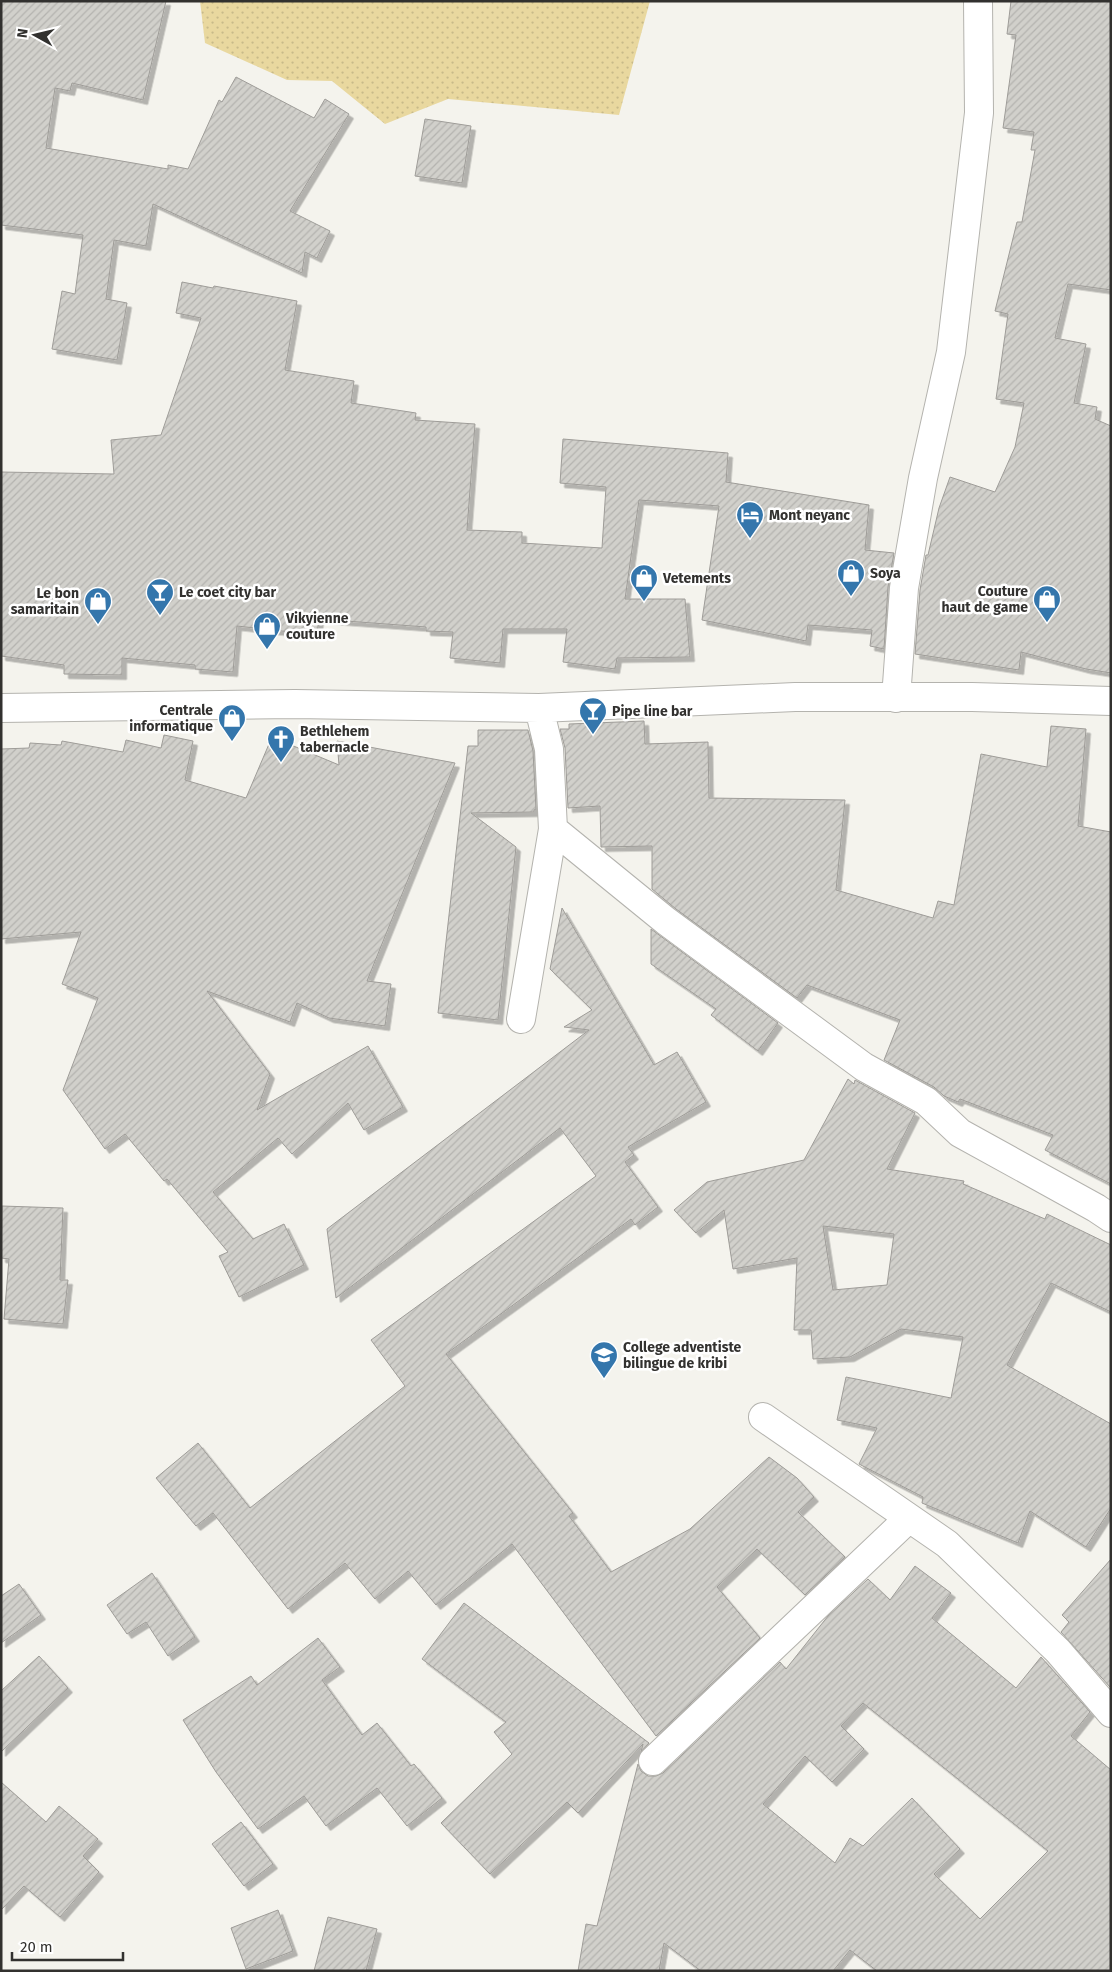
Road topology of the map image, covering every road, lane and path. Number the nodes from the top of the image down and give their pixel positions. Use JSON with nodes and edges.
{"nodes":[{"id":1,"x":978,"y":1,"type":"edge"},
{"id":2,"x":896,"y":698,"type":"junction"},
{"id":3,"x":1111,"y":701,"type":"edge"},
{"id":4,"x":1,"y":708,"type":"edge"},
{"id":5,"x":539,"y":708,"type":"junction"},
{"id":6,"x":553,"y":829,"type":"junction"},
{"id":7,"x":521,"y":1019,"type":"dead end"},
{"id":8,"x":1111,"y":1218,"type":"edge"},
{"id":9,"x":763,"y":1418,"type":"dead end"},
{"id":10,"x":910,"y":1518,"type":"junction"},
{"id":11,"x":1111,"y":1713,"type":"edge"},
{"id":12,"x":653,"y":1761,"type":"dead end"}],
"edges":[{"from":1,"to":2,"type":"street"},
{"from":2,"to":3,"type":"street"},
{"from":2,"to":5,"type":"street"},
{"from":4,"to":5,"type":"street"},
{"from":5,"to":6,"type":"street"},
{"from":6,"to":7,"type":"street"},
{"from":6,"to":8,"type":"street"},
{"from":9,"to":10,"type":"street"},
{"from":10,"to":11,"type":"street"},
{"from":10,"to":12,"type":"street"}]}
